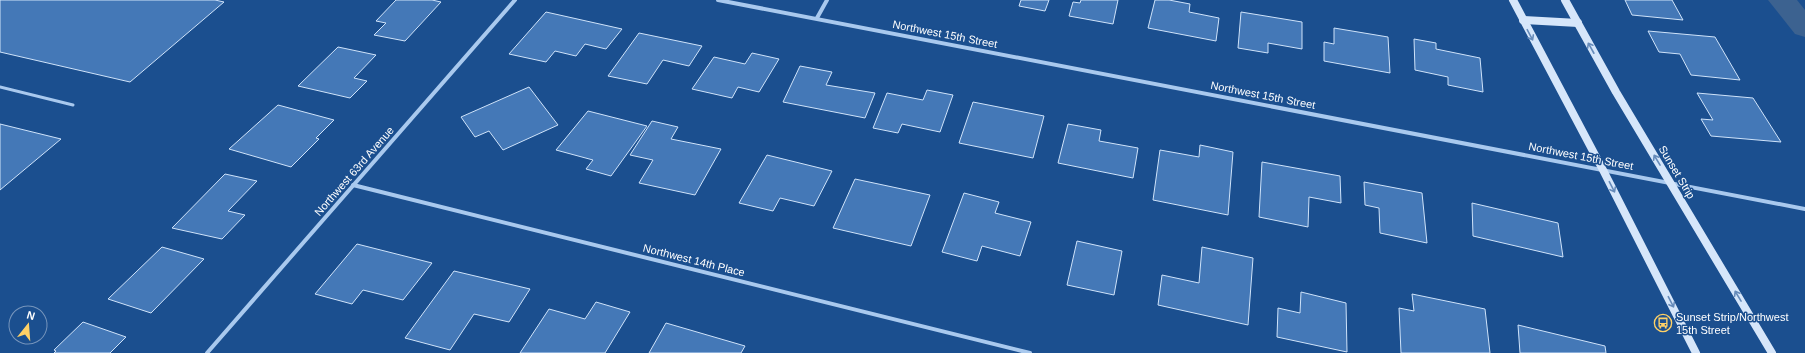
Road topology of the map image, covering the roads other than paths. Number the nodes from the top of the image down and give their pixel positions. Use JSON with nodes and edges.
{"nodes":[{"id":1,"x":515,"y":0,"type":"edge"},
{"id":2,"x":718,"y":0,"type":"edge"},
{"id":3,"x":827,"y":0,"type":"edge"},
{"id":4,"x":1513,"y":0,"type":"edge"},
{"id":5,"x":1565,"y":0,"type":"edge"},
{"id":6,"x":817,"y":18,"type":"junction"},
{"id":7,"x":1523,"y":20,"type":"junction"},
{"id":8,"x":1578,"y":23,"type":"junction"},
{"id":9,"x":0,"y":87,"type":"edge"},
{"id":10,"x":73,"y":105,"type":"dead end"},
{"id":11,"x":1603,"y":170,"type":"junction"},
{"id":12,"x":1670,"y":182,"type":"junction"},
{"id":13,"x":354,"y":185,"type":"junction"},
{"id":14,"x":1805,"y":209,"type":"edge"},
{"id":15,"x":207,"y":353,"type":"edge"},
{"id":16,"x":1030,"y":353,"type":"edge"},
{"id":17,"x":1696,"y":353,"type":"edge"},
{"id":18,"x":1772,"y":353,"type":"edge"}],
"edges":[{"from":1,"to":13,"type":"street","name":"Northwest 63rd Avenue"},
{"from":2,"to":6,"type":"street","name":"Northwest 15th Street"},
{"from":3,"to":6,"type":"street"},
{"from":4,"to":7,"type":"street"},
{"from":5,"to":8,"type":"street","name":"Sunset Strip"},
{"from":6,"to":11,"type":"street","name":"Northwest 15th Street"},
{"from":7,"to":8,"type":"street"},
{"from":7,"to":11,"type":"street","one_way":true},
{"from":12,"to":8,"type":"street","name":"Sunset Strip","one_way":true},
{"from":9,"to":10,"type":"lane"},
{"from":11,"to":12,"type":"street","name":"Northwest 15th Street"},
{"from":11,"to":17,"type":"street","one_way":true},
{"from":12,"to":14,"type":"street","name":"Northwest 15th Street"},
{"from":18,"to":12,"type":"street","name":"Sunset Strip","one_way":true},
{"from":13,"to":15,"type":"street","name":"Northwest 63rd Avenue"},
{"from":13,"to":16,"type":"street","name":"Northwest 14th Place"}]}
